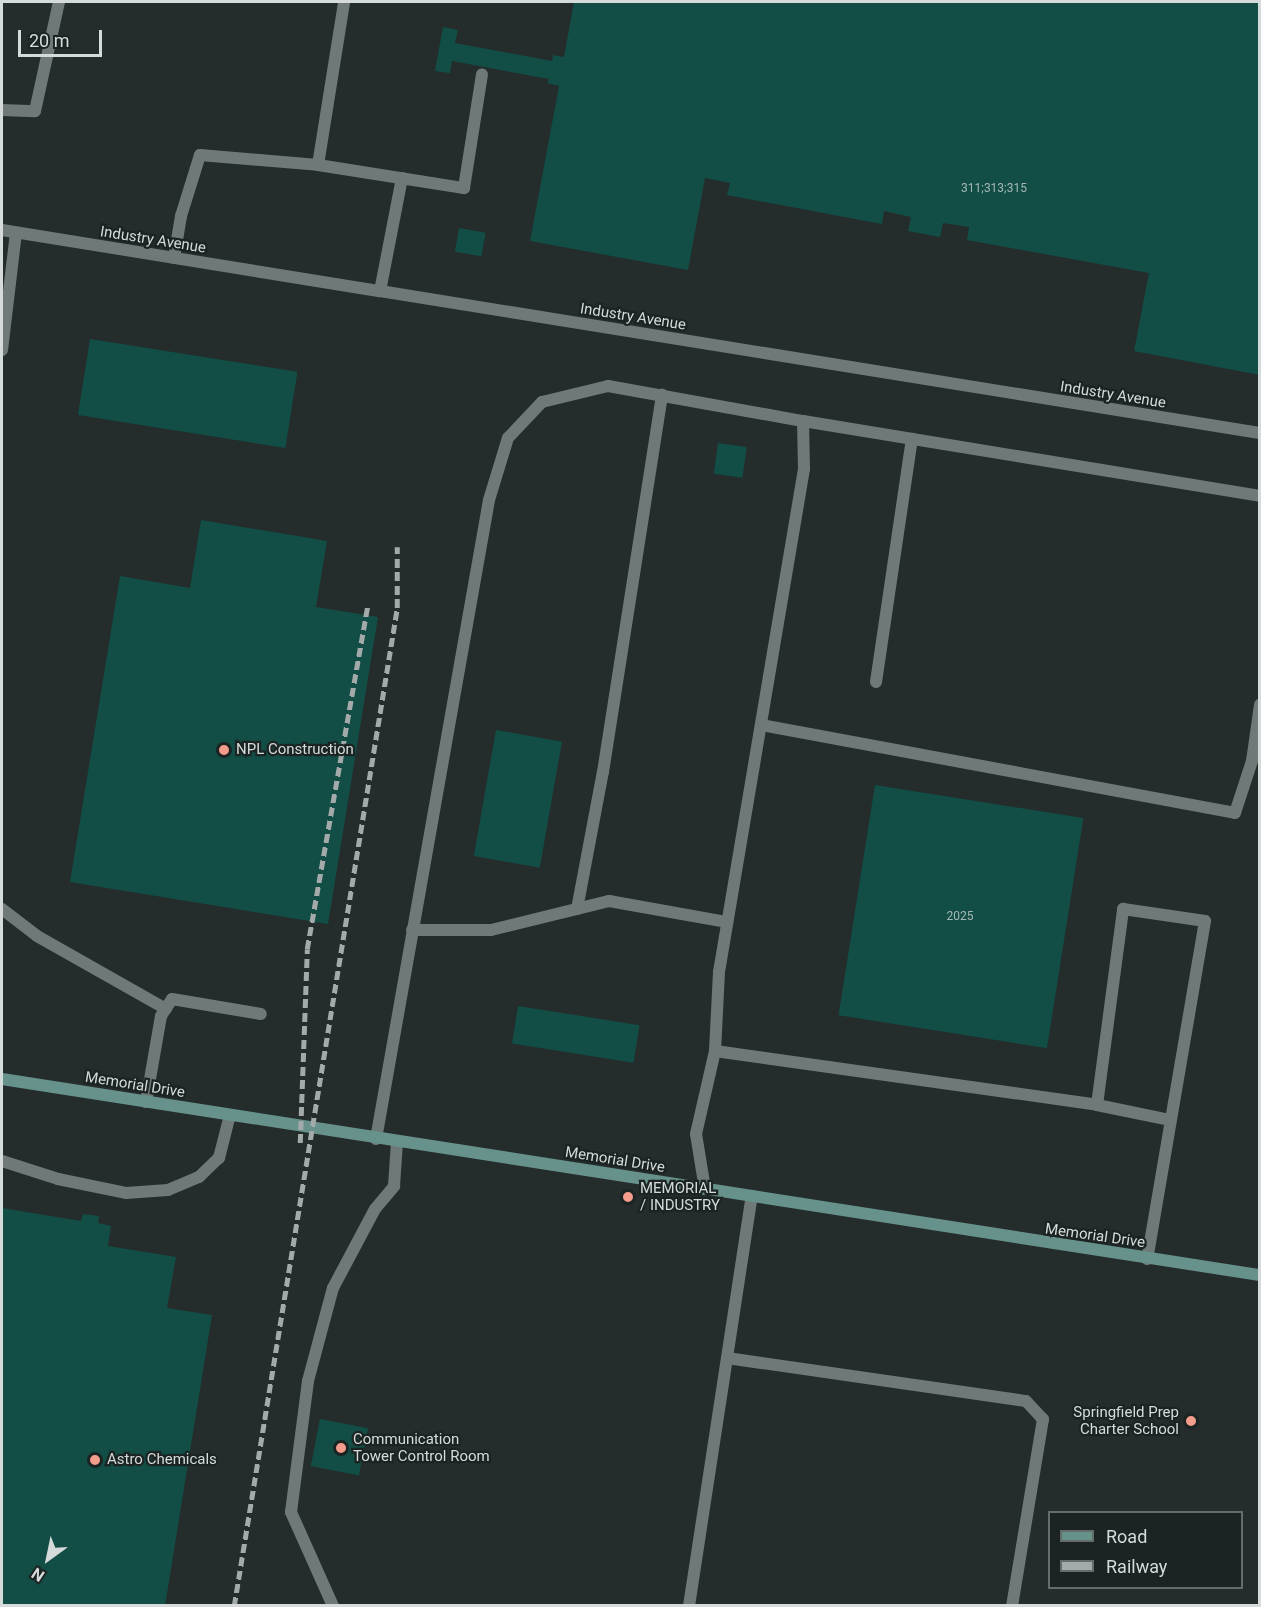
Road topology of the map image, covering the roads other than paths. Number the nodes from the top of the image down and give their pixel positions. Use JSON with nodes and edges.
{"nodes":[{"id":1,"x":59,"y":2,"type":"edge"},
{"id":2,"x":344,"y":2,"type":"edge"},
{"id":3,"x":482,"y":74,"type":"dead end"},
{"id":4,"x":2,"y":110,"type":"edge"},
{"id":5,"x":318,"y":165,"type":"junction"},
{"id":6,"x":402,"y":178,"type":"junction"},
{"id":7,"x":2,"y":230,"type":"edge"},
{"id":8,"x":16,"y":233,"type":"junction"},
{"id":9,"x":174,"y":258,"type":"junction"},
{"id":10,"x":380,"y":291,"type":"junction"},
{"id":11,"x":2,"y":350,"type":"edge"},
{"id":12,"x":662,"y":395,"type":"junction"},
{"id":13,"x":803,"y":422,"type":"junction"},
{"id":14,"x":1260,"y":434,"type":"edge"},
{"id":15,"x":912,"y":439,"type":"junction"},
{"id":16,"x":1260,"y":496,"type":"edge"},
{"id":17,"x":876,"y":681,"type":"dead end"},
{"id":18,"x":1260,"y":705,"type":"edge"},
{"id":19,"x":760,"y":725,"type":"junction"},
{"id":20,"x":2,"y":909,"type":"edge"},
{"id":21,"x":577,"y":909,"type":"junction"},
{"id":22,"x":727,"y":922,"type":"junction"},
{"id":23,"x":412,"y":930,"type":"junction"},
{"id":24,"x":166,"y":1009,"type":"junction"},
{"id":25,"x":261,"y":1014,"type":"dead end"},
{"id":26,"x":715,"y":1051,"type":"junction"},
{"id":27,"x":2,"y":1079,"type":"edge"},
{"id":28,"x":146,"y":1101,"type":"junction"},
{"id":29,"x":1097,"y":1105,"type":"junction"},
{"id":30,"x":230,"y":1115,"type":"junction"},
{"id":31,"x":1170,"y":1120,"type":"junction"},
{"id":32,"x":376,"y":1139,"type":"junction"},
{"id":33,"x":397,"y":1142,"type":"junction"},
{"id":34,"x":2,"y":1161,"type":"edge"},
{"id":35,"x":705,"y":1189,"type":"junction"},
{"id":36,"x":752,"y":1196,"type":"junction"},
{"id":37,"x":1147,"y":1259,"type":"junction"},
{"id":38,"x":1260,"y":1275,"type":"edge"},
{"id":39,"x":727,"y":1358,"type":"junction"},
{"id":40,"x":333,"y":1605,"type":"edge"},
{"id":41,"x":689,"y":1605,"type":"edge"},
{"id":42,"x":1012,"y":1605,"type":"edge"}],
"edges":[{"from":1,"to":4,"type":"street"},
{"from":2,"to":5,"type":"street"},
{"from":3,"to":6,"type":"street"},
{"from":5,"to":6,"type":"street"},
{"from":5,"to":9,"type":"street"},
{"from":6,"to":10,"type":"street"},
{"from":7,"to":8,"type":"street","name":"Industry Avenue"},
{"from":8,"to":9,"type":"street","name":"Industry Avenue"},
{"from":8,"to":11,"type":"street"},
{"from":9,"to":10,"type":"street","name":"Industry Avenue"},
{"from":10,"to":14,"type":"street","name":"Industry Avenue"},
{"from":12,"to":13,"type":"street"},
{"from":12,"to":21,"type":"street"},
{"from":12,"to":23,"type":"street"},
{"from":13,"to":15,"type":"street"},
{"from":13,"to":19,"type":"street"},
{"from":15,"to":16,"type":"street"},
{"from":15,"to":17,"type":"street"},
{"from":18,"to":19,"type":"street"},
{"from":19,"to":22,"type":"street"},
{"from":20,"to":24,"type":"street"},
{"from":21,"to":22,"type":"street"},
{"from":21,"to":23,"type":"street"},
{"from":22,"to":26,"type":"street"},
{"from":23,"to":32,"type":"street"},
{"from":24,"to":25,"type":"street"},
{"from":24,"to":28,"type":"street"},
{"from":26,"to":29,"type":"street"},
{"from":26,"to":35,"type":"street"},
{"from":27,"to":28,"type":"street","name":"Memorial Drive"},
{"from":28,"to":30,"type":"street","name":"Memorial Drive"},
{"from":29,"to":31,"type":"street"},
{"from":29,"to":31,"type":"street"},
{"from":30,"to":32,"type":"street","name":"Memorial Drive"},
{"from":30,"to":34,"type":"street"},
{"from":31,"to":37,"type":"street"},
{"from":32,"to":33,"type":"street","name":"Memorial Drive"},
{"from":33,"to":35,"type":"street","name":"Memorial Drive"},
{"from":33,"to":40,"type":"street"},
{"from":35,"to":36,"type":"street","name":"Memorial Drive"},
{"from":36,"to":37,"type":"street","name":"Memorial Drive"},
{"from":36,"to":39,"type":"street"},
{"from":37,"to":38,"type":"street","name":"Memorial Drive"},
{"from":39,"to":41,"type":"street"},
{"from":39,"to":42,"type":"street"}]}
